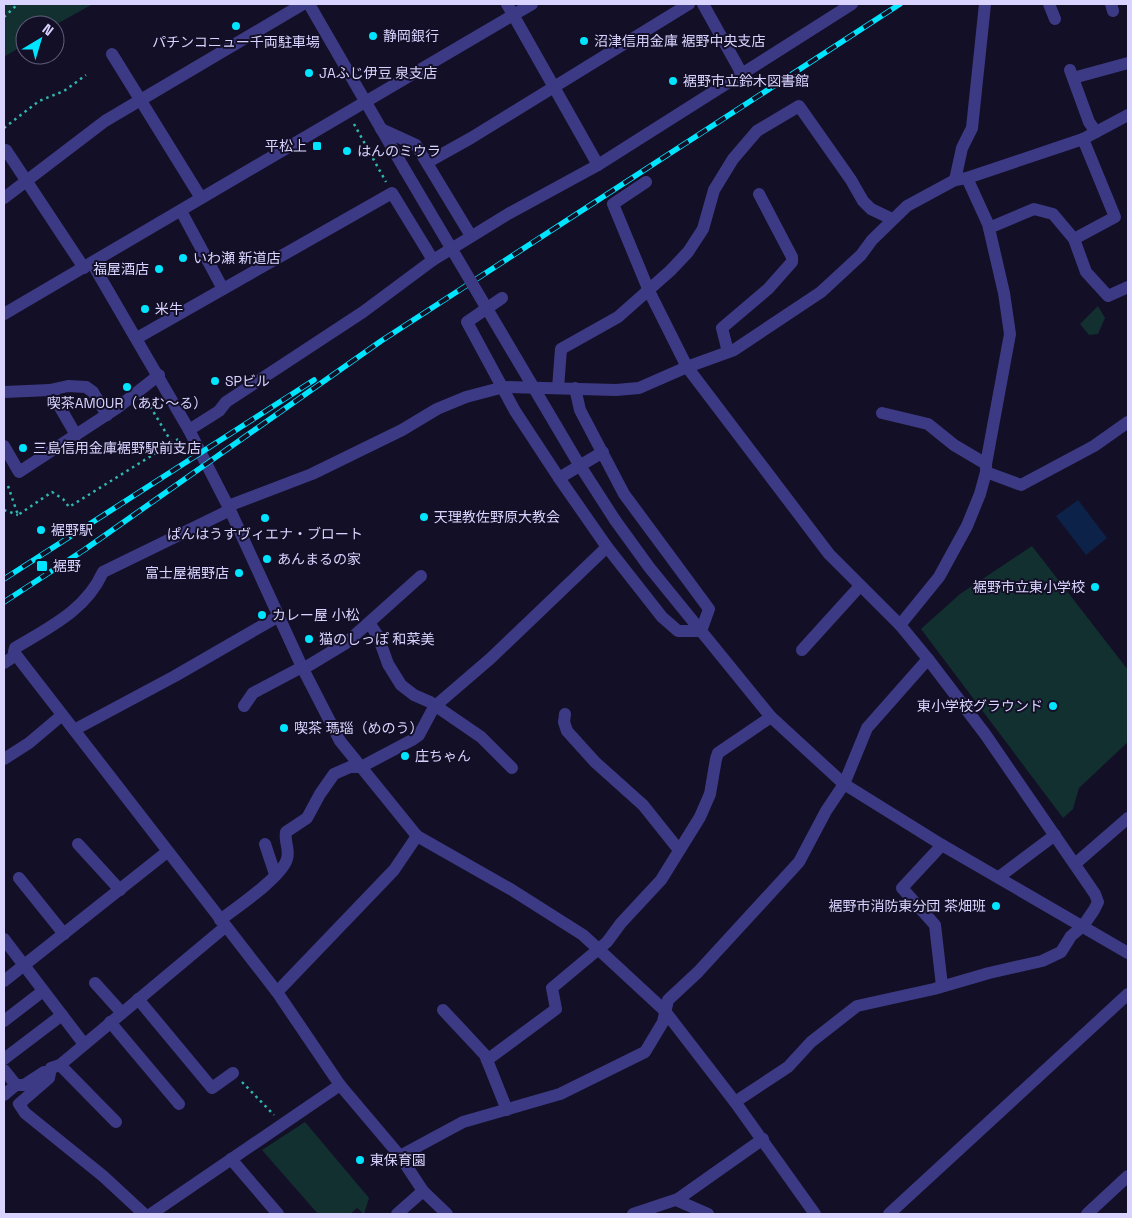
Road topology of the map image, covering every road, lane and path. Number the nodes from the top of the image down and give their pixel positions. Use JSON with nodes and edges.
{"nodes":[{"id":1,"x":18,"y":4,"type":"edge"},
{"id":2,"x":303,"y":4,"type":"edge"},
{"id":3,"x":309,"y":4,"type":"edge"},
{"id":4,"x":532,"y":4,"type":"edge"},
{"id":5,"x":689,"y":4,"type":"edge"},
{"id":6,"x":703,"y":4,"type":"edge"},
{"id":7,"x":852,"y":4,"type":"edge"},
{"id":8,"x":985,"y":4,"type":"edge"},
{"id":9,"x":1049,"y":4,"type":"edge"},
{"id":10,"x":510,"y":9,"type":"edge"},
{"id":11,"x":4,"y":17,"type":"edge"},
{"id":12,"x":1056,"y":19,"type":"dead end"},
{"id":13,"x":112,"y":54,"type":"dead end"},
{"id":14,"x":1128,"y":63,"type":"edge"},
{"id":15,"x":742,"y":74,"type":"junction"},
{"id":16,"x":86,"y":75,"type":"dead end"},
{"id":17,"x":555,"y":86,"type":"junction"},
{"id":18,"x":141,"y":100,"type":"junction"},
{"id":19,"x":365,"y":101,"type":"junction"},
{"id":20,"x":1128,"y":115,"type":"edge"},
{"id":21,"x":351,"y":118,"type":"dead end"},
{"id":22,"x":4,"y":128,"type":"edge"},
{"id":23,"x":380,"y":129,"type":"junction"},
{"id":24,"x":1096,"y":132,"type":"junction"},
{"id":25,"x":1083,"y":138,"type":"junction"},
{"id":26,"x":4,"y":151,"type":"edge"},
{"id":27,"x":428,"y":162,"type":"junction"},
{"id":28,"x":598,"y":164,"type":"junction"},
{"id":29,"x":961,"y":179,"type":"junction"},
{"id":30,"x":26,"y":182,"type":"junction"},
{"id":31,"x":646,"y":182,"type":"dead end"},
{"id":32,"x":392,"y":193,"type":"junction"},
{"id":33,"x":759,"y":194,"type":"dead end"},
{"id":34,"x":4,"y":198,"type":"edge"},
{"id":35,"x":201,"y":198,"type":"junction"},
{"id":36,"x":180,"y":210,"type":"junction"},
{"id":37,"x":892,"y":219,"type":"junction"},
{"id":38,"x":989,"y":228,"type":"junction"},
{"id":39,"x":471,"y":236,"type":"junction"},
{"id":40,"x":1074,"y":239,"type":"junction"},
{"id":41,"x":433,"y":260,"type":"junction"},
{"id":42,"x":88,"y":265,"type":"junction"},
{"id":43,"x":1128,"y":287,"type":"edge"},
{"id":44,"x":223,"y":289,"type":"junction"},
{"id":45,"x":649,"y":291,"type":"junction"},
{"id":46,"x":502,"y":298,"type":"dead end"},
{"id":47,"x":4,"y":314,"type":"edge"},
{"id":48,"x":137,"y":338,"type":"junction"},
{"id":49,"x":728,"y":352,"type":"junction"},
{"id":50,"x":687,"y":367,"type":"junction"},
{"id":51,"x":158,"y":375,"type":"junction"},
{"id":52,"x":504,"y":387,"type":"junction"},
{"id":53,"x":558,"y":388,"type":"junction"},
{"id":54,"x":575,"y":388,"type":"junction"},
{"id":55,"x":50,"y":390,"type":"junction"},
{"id":56,"x":142,"y":391,"type":"junction"},
{"id":57,"x":4,"y":392,"type":"edge"},
{"id":58,"x":882,"y":414,"type":"dead end"},
{"id":59,"x":107,"y":415,"type":"junction"},
{"id":60,"x":1128,"y":422,"type":"edge"},
{"id":61,"x":190,"y":431,"type":"junction"},
{"id":62,"x":76,"y":435,"type":"junction"},
{"id":63,"x":172,"y":443,"type":"junction"},
{"id":64,"x":4,"y":446,"type":"edge"},
{"id":65,"x":603,"y":452,"type":"junction"},
{"id":66,"x":986,"y":468,"type":"junction"},
{"id":67,"x":559,"y":478,"type":"junction"},
{"id":68,"x":8,"y":486,"type":"dead end"},
{"id":69,"x":229,"y":508,"type":"junction"},
{"id":70,"x":4,"y":510,"type":"edge"},
{"id":71,"x":18,"y":515,"type":"junction"},
{"id":72,"x":607,"y":547,"type":"junction"},
{"id":73,"x":421,"y":576,"type":"dead end"},
{"id":74,"x":860,"y":586,"type":"junction"},
{"id":75,"x":279,"y":616,"type":"junction"},
{"id":76,"x":369,"y":623,"type":"junction"},
{"id":77,"x":900,"y":625,"type":"junction"},
{"id":78,"x":701,"y":631,"type":"junction"},
{"id":79,"x":802,"y":650,"type":"dead end"},
{"id":80,"x":16,"y":656,"type":"junction"},
{"id":81,"x":928,"y":659,"type":"junction"},
{"id":82,"x":4,"y":663,"type":"edge"},
{"id":83,"x":303,"y":668,"type":"junction"},
{"id":84,"x":244,"y":706,"type":"dead end"},
{"id":85,"x":435,"y":706,"type":"junction"},
{"id":86,"x":565,"y":714,"type":"dead end"},
{"id":87,"x":61,"y":716,"type":"junction"},
{"id":88,"x":771,"y":717,"type":"junction"},
{"id":89,"x":74,"y":730,"type":"junction"},
{"id":90,"x":4,"y":759,"type":"edge"},
{"id":91,"x":361,"y":767,"type":"junction"},
{"id":92,"x":512,"y":768,"type":"dead end"},
{"id":93,"x":844,"y":784,"type":"junction"},
{"id":94,"x":1128,"y":818,"type":"edge"},
{"id":95,"x":1055,"y":835,"type":"junction"},
{"id":96,"x":417,"y":836,"type":"junction"},
{"id":97,"x":78,"y":844,"type":"dead end"},
{"id":98,"x":264,"y":844,"type":"dead end"},
{"id":99,"x":942,"y":845,"type":"junction"},
{"id":100,"x":679,"y":850,"type":"junction"},
{"id":101,"x":168,"y":852,"type":"junction"},
{"id":102,"x":1075,"y":864,"type":"junction"},
{"id":103,"x":275,"y":874,"type":"junction"},
{"id":104,"x":998,"y":877,"type":"junction"},
{"id":105,"x":19,"y":878,"type":"dead end"},
{"id":106,"x":120,"y":890,"type":"junction"},
{"id":107,"x":222,"y":924,"type":"junction"},
{"id":108,"x":1083,"y":926,"type":"junction"},
{"id":109,"x":64,"y":934,"type":"junction"},
{"id":110,"x":5,"y":943,"type":"edge"},
{"id":111,"x":599,"y":948,"type":"junction"},
{"id":112,"x":1128,"y":953,"type":"edge"},
{"id":113,"x":24,"y":966,"type":"junction"},
{"id":114,"x":4,"y":981,"type":"edge"},
{"id":115,"x":95,"y":983,"type":"dead end"},
{"id":116,"x":942,"y":986,"type":"junction"},
{"id":117,"x":43,"y":991,"type":"junction"},
{"id":118,"x":277,"y":992,"type":"junction"},
{"id":119,"x":1128,"y":994,"type":"edge"},
{"id":120,"x":138,"y":999,"type":"junction"},
{"id":121,"x":443,"y":1010,"type":"dead end"},
{"id":122,"x":664,"y":1010,"type":"junction"},
{"id":123,"x":122,"y":1013,"type":"junction"},
{"id":124,"x":62,"y":1015,"type":"junction"},
{"id":125,"x":4,"y":1020,"type":"edge"},
{"id":126,"x":110,"y":1022,"type":"junction"},
{"id":127,"x":84,"y":1044,"type":"junction"},
{"id":128,"x":4,"y":1059,"type":"edge"},
{"id":129,"x":487,"y":1060,"type":"junction"},
{"id":130,"x":56,"y":1067,"type":"junction"},
{"id":131,"x":4,"y":1070,"type":"edge"},
{"id":132,"x":234,"y":1073,"type":"joint"},
{"id":133,"x":16,"y":1085,"type":"junction"},
{"id":134,"x":340,"y":1085,"type":"junction"},
{"id":135,"x":4,"y":1095,"type":"edge"},
{"id":136,"x":735,"y":1102,"type":"junction"},
{"id":137,"x":179,"y":1104,"type":"dead end"},
{"id":138,"x":507,"y":1110,"type":"junction"},
{"id":139,"x":116,"y":1122,"type":"dead end"},
{"id":140,"x":283,"y":1124,"type":"junction"},
{"id":141,"x":763,"y":1139,"type":"junction"},
{"id":142,"x":400,"y":1156,"type":"junction"},
{"id":143,"x":231,"y":1159,"type":"junction"},
{"id":144,"x":1128,"y":1176,"type":"edge"},
{"id":145,"x":423,"y":1191,"type":"junction"},
{"id":146,"x":676,"y":1200,"type":"junction"},
{"id":147,"x":1092,"y":1213,"type":"edge"},
{"id":148,"x":144,"y":1214,"type":"edge"},
{"id":149,"x":151,"y":1214,"type":"edge"},
{"id":150,"x":278,"y":1214,"type":"edge"},
{"id":151,"x":397,"y":1214,"type":"edge"},
{"id":152,"x":447,"y":1214,"type":"edge"},
{"id":153,"x":633,"y":1214,"type":"edge"},
{"id":154,"x":705,"y":1214,"type":"edge"},
{"id":155,"x":815,"y":1214,"type":"edge"},
{"id":156,"x":889,"y":1214,"type":"edge"}],
"edges":[{"from":1,"to":11,"type":"path"},
{"from":2,"to":18,"type":"street"},
{"from":3,"to":19,"type":"street"},
{"from":4,"to":10,"type":"street"},
{"from":5,"to":17,"type":"street"},
{"from":6,"to":15,"type":"street"},
{"from":7,"to":15,"type":"street"},
{"from":8,"to":29,"type":"street"},
{"from":9,"to":12,"type":"street"},
{"from":10,"to":17,"type":"street"},
{"from":10,"to":19,"type":"street"},
{"from":13,"to":18,"type":"street"},
{"from":14,"to":24,"type":"street"},
{"from":15,"to":28,"type":"street"},
{"from":16,"to":22,"type":"path"},
{"from":17,"to":27,"type":"street"},
{"from":17,"to":28,"type":"street"},
{"from":18,"to":30,"type":"street"},
{"from":18,"to":35,"type":"street"},
{"from":19,"to":23,"type":"street"},
{"from":19,"to":35,"type":"street"},
{"from":20,"to":24,"type":"street"},
{"from":21,"to":32,"type":"path"},
{"from":23,"to":27,"type":"street"},
{"from":23,"to":78,"type":"street","bridge":true},
{"from":24,"to":25,"type":"street"},
{"from":25,"to":29,"type":"street"},
{"from":25,"to":40,"type":"street"},
{"from":26,"to":30,"type":"street"},
{"from":27,"to":39,"type":"street"},
{"from":28,"to":39,"type":"street"},
{"from":29,"to":37,"type":"street"},
{"from":29,"to":38,"type":"street"},
{"from":30,"to":34,"type":"street"},
{"from":30,"to":42,"type":"street"},
{"from":31,"to":45,"type":"street"},
{"from":32,"to":41,"type":"street"},
{"from":32,"to":44,"type":"street"},
{"from":33,"to":49,"type":"street"},
{"from":35,"to":36,"type":"street"},
{"from":36,"to":42,"type":"street"},
{"from":36,"to":44,"type":"street"},
{"from":37,"to":45,"type":"street"},
{"from":37,"to":49,"type":"street"},
{"from":38,"to":40,"type":"street"},
{"from":38,"to":66,"type":"street"},
{"from":39,"to":41,"type":"street"},
{"from":40,"to":43,"type":"street"},
{"from":41,"to":61,"type":"street"},
{"from":42,"to":47,"type":"street"},
{"from":42,"to":48,"type":"street"},
{"from":44,"to":48,"type":"street"},
{"from":45,"to":50,"type":"street"},
{"from":45,"to":53,"type":"street"},
{"from":46,"to":52,"type":"street"},
{"from":48,"to":51,"type":"street"},
{"from":49,"to":50,"type":"street"},
{"from":50,"to":54,"type":"street"},
{"from":50,"to":74,"type":"street"},
{"from":51,"to":56,"type":"street"},
{"from":51,"to":61,"type":"street"},
{"from":52,"to":53,"type":"street"},
{"from":52,"to":67,"type":"street"},
{"from":52,"to":69,"type":"street"},
{"from":53,"to":54,"type":"street"},
{"from":54,"to":65,"type":"street"},
{"from":55,"to":57,"type":"street"},
{"from":55,"to":59,"type":"street"},
{"from":55,"to":62,"type":"street"},
{"from":56,"to":59,"type":"street"},
{"from":56,"to":63,"type":"path"},
{"from":58,"to":66,"type":"street"},
{"from":59,"to":62,"type":"street"},
{"from":60,"to":66,"type":"street"},
{"from":61,"to":63,"type":"path"},
{"from":61,"to":69,"type":"street"},
{"from":62,"to":64,"type":"street"},
{"from":63,"to":71,"type":"path"},
{"from":65,"to":67,"type":"street"},
{"from":65,"to":78,"type":"street"},
{"from":66,"to":77,"type":"street"},
{"from":67,"to":72,"type":"street"},
{"from":68,"to":71,"type":"path"},
{"from":69,"to":75,"type":"street"},
{"from":69,"to":80,"type":"street"},
{"from":70,"to":71,"type":"path"},
{"from":72,"to":78,"type":"street"},
{"from":72,"to":85,"type":"street"},
{"from":73,"to":76,"type":"street"},
{"from":74,"to":77,"type":"street"},
{"from":74,"to":79,"type":"street"},
{"from":75,"to":83,"type":"street"},
{"from":75,"to":89,"type":"street"},
{"from":76,"to":83,"type":"street"},
{"from":76,"to":85,"type":"street"},
{"from":77,"to":81,"type":"street"},
{"from":78,"to":88,"type":"street"},
{"from":80,"to":82,"type":"street"},
{"from":80,"to":87,"type":"street"},
{"from":81,"to":93,"type":"street"},
{"from":81,"to":95,"type":"street"},
{"from":83,"to":84,"type":"street"},
{"from":83,"to":91,"type":"street"},
{"from":85,"to":91,"type":"street"},
{"from":85,"to":92,"type":"street"},
{"from":86,"to":100,"type":"street"},
{"from":87,"to":89,"type":"street"},
{"from":87,"to":90,"type":"street"},
{"from":88,"to":93,"type":"street"},
{"from":88,"to":100,"type":"street"},
{"from":89,"to":101,"type":"street"},
{"from":91,"to":96,"type":"street"},
{"from":91,"to":103,"type":"street"},
{"from":93,"to":99,"type":"street"},
{"from":93,"to":122,"type":"street"},
{"from":94,"to":102,"type":"street"},
{"from":95,"to":102,"type":"street"},
{"from":95,"to":104,"type":"street"},
{"from":96,"to":111,"type":"street"},
{"from":96,"to":118,"type":"street"},
{"from":97,"to":106,"type":"street"},
{"from":98,"to":103,"type":"street"},
{"from":99,"to":104,"type":"street"},
{"from":99,"to":116,"type":"street"},
{"from":100,"to":111,"type":"street"},
{"from":101,"to":106,"type":"street"},
{"from":101,"to":107,"type":"street"},
{"from":102,"to":108,"type":"street"},
{"from":103,"to":107,"type":"street"},
{"from":104,"to":108,"type":"street"},
{"from":105,"to":109,"type":"street"},
{"from":106,"to":109,"type":"street"},
{"from":107,"to":118,"type":"street"},
{"from":107,"to":120,"type":"street"},
{"from":108,"to":112,"type":"street"},
{"from":108,"to":116,"type":"street"},
{"from":109,"to":113,"type":"street"},
{"from":110,"to":113,"type":"street"},
{"from":111,"to":122,"type":"street"},
{"from":111,"to":129,"type":"street"},
{"from":113,"to":114,"type":"street"},
{"from":113,"to":117,"type":"street"},
{"from":115,"to":123,"type":"street"},
{"from":116,"to":136,"type":"street"},
{"from":117,"to":124,"type":"street"},
{"from":117,"to":125,"type":"street"},
{"from":118,"to":134,"type":"street"},
{"from":119,"to":156,"type":"street"},
{"from":120,"to":123,"type":"street"},
{"from":120,"to":132,"type":"street"},
{"from":121,"to":129,"type":"street"},
{"from":122,"to":136,"type":"street"},
{"from":122,"to":138,"type":"street"},
{"from":123,"to":126,"type":"street"},
{"from":124,"to":127,"type":"street"},
{"from":124,"to":128,"type":"street"},
{"from":126,"to":127,"type":"street"},
{"from":126,"to":137,"type":"street"},
{"from":127,"to":130,"type":"street"},
{"from":129,"to":138,"type":"street"},
{"from":130,"to":133,"type":"street"},
{"from":130,"to":139,"type":"street"},
{"from":130,"to":148,"type":"street"},
{"from":131,"to":133,"type":"street"},
{"from":132,"to":140,"type":"path"},
{"from":133,"to":135,"type":"street"},
{"from":134,"to":140,"type":"street"},
{"from":134,"to":142,"type":"street"},
{"from":136,"to":141,"type":"street"},
{"from":138,"to":142,"type":"street"},
{"from":140,"to":143,"type":"street"},
{"from":141,"to":146,"type":"street"},
{"from":141,"to":155,"type":"street"},
{"from":142,"to":145,"type":"street"},
{"from":143,"to":149,"type":"street"},
{"from":143,"to":150,"type":"street"},
{"from":144,"to":147,"type":"street"},
{"from":145,"to":151,"type":"street"},
{"from":145,"to":152,"type":"street"},
{"from":146,"to":153,"type":"street"},
{"from":146,"to":154,"type":"street"}]}
